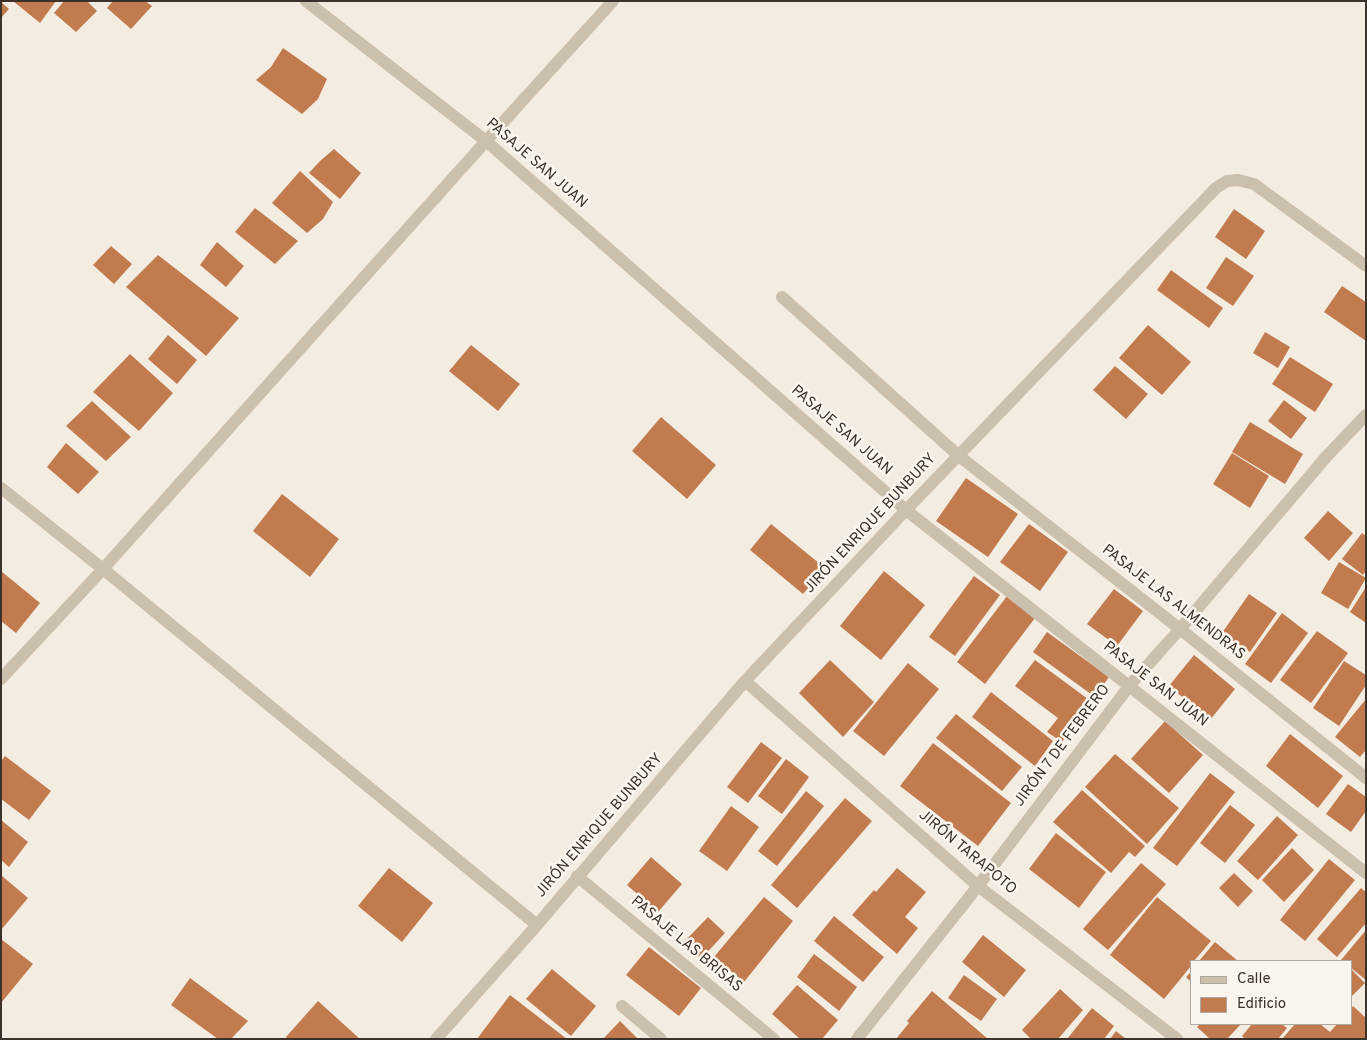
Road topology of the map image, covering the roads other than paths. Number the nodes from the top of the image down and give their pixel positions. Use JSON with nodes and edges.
{"nodes":[{"id":1,"x":306,"y":1,"type":"edge"},
{"id":2,"x":613,"y":1,"type":"edge"},
{"id":3,"x":486,"y":141,"type":"junction"},
{"id":4,"x":1366,"y":266,"type":"edge"},
{"id":5,"x":782,"y":297,"type":"dead end"},
{"id":6,"x":1366,"y":415,"type":"edge"},
{"id":7,"x":959,"y":456,"type":"junction"},
{"id":8,"x":1,"y":488,"type":"edge"},
{"id":9,"x":906,"y":510,"type":"junction"},
{"id":10,"x":103,"y":569,"type":"junction"},
{"id":11,"x":1180,"y":629,"type":"junction"},
{"id":12,"x":1,"y":679,"type":"edge"},
{"id":13,"x":746,"y":681,"type":"junction"},
{"id":14,"x":1130,"y":685,"type":"junction"},
{"id":15,"x":1366,"y":778,"type":"edge"},
{"id":16,"x":1366,"y":873,"type":"edge"},
{"id":17,"x":577,"y":876,"type":"junction"},
{"id":18,"x":978,"y":886,"type":"junction"},
{"id":19,"x":536,"y":925,"type":"junction"},
{"id":20,"x":622,"y":1006,"type":"dead end"},
{"id":21,"x":436,"y":1039,"type":"edge"},
{"id":22,"x":661,"y":1039,"type":"edge"},
{"id":23,"x":774,"y":1039,"type":"edge"},
{"id":24,"x":857,"y":1039,"type":"edge"},
{"id":25,"x":1176,"y":1039,"type":"edge"}],
"edges":[{"from":1,"to":3,"type":"street","name":"PASAJE SAN JUAN"},
{"from":2,"to":3,"type":"street"},
{"from":3,"to":9,"type":"street","name":"PASAJE SAN JUAN"},
{"from":3,"to":10,"type":"street"},
{"from":4,"to":7,"type":"street","name":"JIRÓN ENRIQUE BUNBURY"},
{"from":5,"to":7,"type":"street","name":"PASAJE LAS ALMENDRAS"},
{"from":6,"to":11,"type":"street","name":"JIRÓN 7 DE FEBRERO"},
{"from":7,"to":9,"type":"street","name":"JIRÓN ENRIQUE BUNBURY"},
{"from":7,"to":11,"type":"street","name":"PASAJE LAS ALMENDRAS"},
{"from":8,"to":10,"type":"street"},
{"from":9,"to":13,"type":"street","name":"JIRÓN ENRIQUE BUNBURY"},
{"from":9,"to":14,"type":"street","name":"PASAJE SAN JUAN"},
{"from":10,"to":12,"type":"street"},
{"from":10,"to":19,"type":"street"},
{"from":11,"to":14,"type":"street","name":"JIRÓN 7 DE FEBRERO"},
{"from":11,"to":15,"type":"street","name":"PASAJE LAS ALMENDRAS"},
{"from":13,"to":17,"type":"street","name":"JIRÓN ENRIQUE BUNBURY"},
{"from":13,"to":18,"type":"street","name":"JIRÓN TARAPOTO"},
{"from":14,"to":16,"type":"street","name":"PASAJE SAN JUAN"},
{"from":14,"to":18,"type":"street","name":"JIRÓN 7 DE FEBRERO"},
{"from":17,"to":19,"type":"street","name":"JIRÓN ENRIQUE BUNBURY"},
{"from":17,"to":23,"type":"street","name":"PASAJE LAS BRISAS"},
{"from":18,"to":24,"type":"street","name":"JIRÓN 7 DE FEBRERO"},
{"from":18,"to":25,"type":"street","name":"JIRÓN TARAPOTO"},
{"from":19,"to":21,"type":"street","name":"JIRÓN ENRIQUE BUNBURY"},
{"from":20,"to":22,"type":"street"}]}
